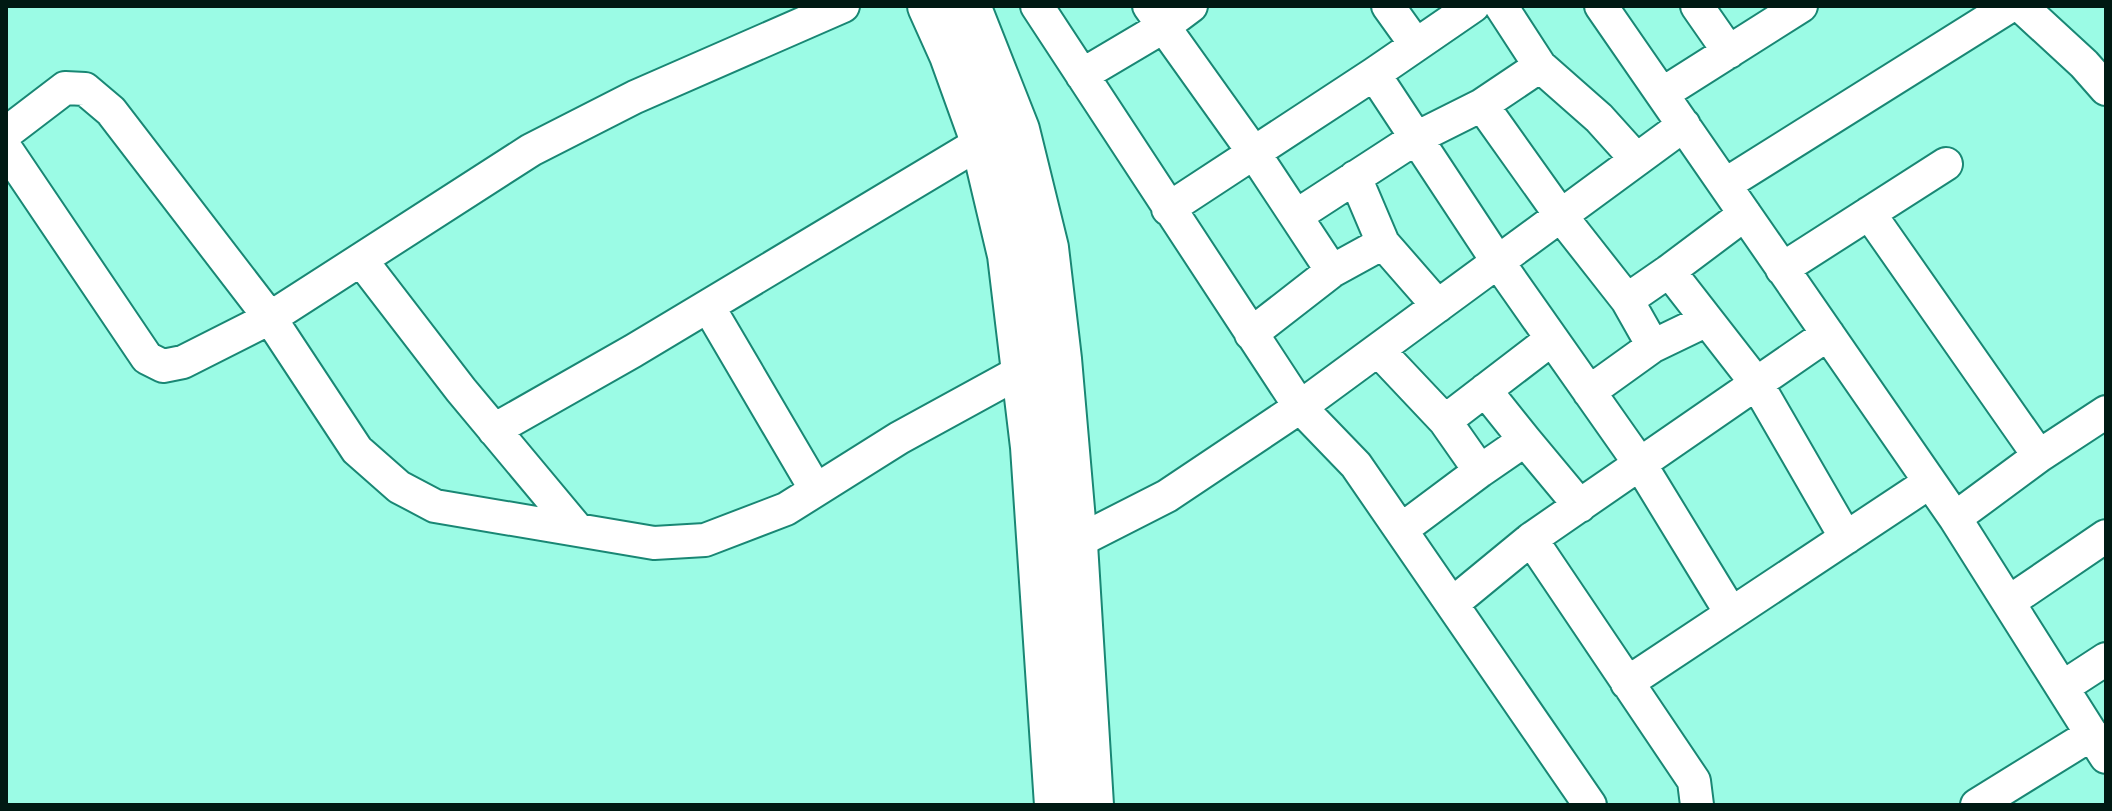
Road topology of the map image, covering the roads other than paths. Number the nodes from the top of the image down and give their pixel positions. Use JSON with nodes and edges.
{"nodes":[{"id":1,"x":843,"y":6,"type":"edge"},
{"id":2,"x":930,"y":6,"type":"edge"},
{"id":3,"x":968,"y":6,"type":"edge"},
{"id":4,"x":1037,"y":6,"type":"edge"},
{"id":5,"x":1191,"y":6,"type":"edge"},
{"id":6,"x":1388,"y":6,"type":"edge"},
{"id":7,"x":1473,"y":6,"type":"edge"},
{"id":8,"x":1501,"y":6,"type":"edge"},
{"id":9,"x":1601,"y":6,"type":"edge"},
{"id":10,"x":1697,"y":6,"type":"edge"},
{"id":11,"x":1801,"y":6,"type":"edge"},
{"id":12,"x":2010,"y":6,"type":"edge"},
{"id":13,"x":2021,"y":6,"type":"edge"},
{"id":14,"x":1156,"y":16,"type":"edge"},
{"id":15,"x":1416,"y":45,"type":"junction"},
{"id":16,"x":1729,"y":52,"type":"junction"},
{"id":17,"x":1540,"y":66,"type":"junction"},
{"id":18,"x":1374,"y":74,"type":"junction"},
{"id":19,"x":1082,"y":75,"type":"junction"},
{"id":20,"x":2106,"y":89,"type":"edge"},
{"id":21,"x":1662,"y":94,"type":"junction"},
{"id":22,"x":1482,"y":105,"type":"junction"},
{"id":23,"x":1684,"y":125,"type":"junction"},
{"id":24,"x":6,"y":133,"type":"edge"},
{"id":25,"x":1416,"y":138,"type":"junction"},
{"id":26,"x":983,"y":141,"type":"junction"},
{"id":27,"x":6,"y":149,"type":"edge"},
{"id":28,"x":1254,"y":153,"type":"junction"},
{"id":29,"x":1636,"y":159,"type":"junction"},
{"id":30,"x":1946,"y":164,"type":"dead end"},
{"id":31,"x":1355,"y":177,"type":"junction"},
{"id":32,"x":1726,"y":184,"type":"junction"},
{"id":33,"x":1168,"y":209,"type":"junction"},
{"id":34,"x":1869,"y":213,"type":"junction"},
{"id":35,"x":1745,"y":214,"type":"junction"},
{"id":36,"x":1296,"y":216,"type":"junction"},
{"id":37,"x":1561,"y":216,"type":"junction"},
{"id":38,"x":1383,"y":243,"type":"junction"},
{"id":39,"x":361,"y":260,"type":"junction"},
{"id":40,"x":1498,"y":262,"type":"junction"},
{"id":41,"x":1782,"y":269,"type":"junction"},
{"id":42,"x":1332,"y":271,"type":"junction"},
{"id":43,"x":1669,"y":271,"type":"junction"},
{"id":44,"x":1627,"y":300,"type":"junction"},
{"id":45,"x":708,"y":306,"type":"junction"},
{"id":46,"x":1438,"y":306,"type":"junction"},
{"id":47,"x":270,"y":318,"type":"junction"},
{"id":48,"x":1707,"y":320,"type":"junction"},
{"id":49,"x":1251,"y":334,"type":"junction"},
{"id":50,"x":1828,"y":334,"type":"junction"},
{"id":51,"x":1552,"y":339,"type":"junction"},
{"id":52,"x":1653,"y":346,"type":"junction"},
{"id":53,"x":1378,"y":350,"type":"junction"},
{"id":54,"x":1042,"y":364,"type":"junction"},
{"id":55,"x":1757,"y":384,"type":"junction"},
{"id":56,"x":1485,"y":390,"type":"junction"},
{"id":57,"x":1589,"y":392,"type":"junction"},
{"id":58,"x":1300,"y":407,"type":"junction"},
{"id":59,"x":2106,"y":412,"type":"edge"},
{"id":60,"x":1445,"y":421,"type":"junction"},
{"id":61,"x":494,"y":430,"type":"junction"},
{"id":62,"x":1525,"y":440,"type":"junction"},
{"id":63,"x":2039,"y":456,"type":"junction"},
{"id":64,"x":1640,"y":464,"type":"junction"},
{"id":65,"x":1480,"y":471,"type":"junction"},
{"id":66,"x":1930,"y":482,"type":"junction"},
{"id":67,"x":816,"y":490,"type":"junction"},
{"id":68,"x":1580,"y":506,"type":"junction"},
{"id":69,"x":1955,"y":518,"type":"junction"},
{"id":70,"x":577,"y":529,"type":"junction"},
{"id":71,"x":1401,"y":530,"type":"junction"},
{"id":72,"x":2106,"y":536,"type":"edge"},
{"id":73,"x":1846,"y":538,"type":"junction"},
{"id":74,"x":1531,"y":539,"type":"junction"},
{"id":75,"x":1058,"y":551,"type":"junction"},
{"id":76,"x":2009,"y":602,"type":"junction"},
{"id":77,"x":1452,"y":604,"type":"junction"},
{"id":78,"x":1731,"y":613,"type":"junction"},
{"id":79,"x":2106,"y":659,"type":"edge"},
{"id":80,"x":1627,"y":683,"type":"junction"},
{"id":81,"x":2063,"y":687,"type":"junction"},
{"id":82,"x":2099,"y":745,"type":"edge"},
{"id":83,"x":2010,"y":796,"type":"edge"},
{"id":84,"x":1057,"y":805,"type":"edge"},
{"id":85,"x":1091,"y":805,"type":"edge"},
{"id":86,"x":1590,"y":805,"type":"edge"},
{"id":87,"x":1697,"y":805,"type":"edge"},
{"id":88,"x":1977,"y":805,"type":"edge"}],
"edges":[{"from":1,"to":39,"type":"street"},
{"from":2,"to":26,"type":"main road"},
{"from":3,"to":54,"type":"main road"},
{"from":4,"to":19,"type":"street"},
{"from":5,"to":14,"type":"street"},
{"from":6,"to":15,"type":"street"},
{"from":7,"to":15,"type":"street"},
{"from":8,"to":17,"type":"street"},
{"from":9,"to":21,"type":"street"},
{"from":10,"to":16,"type":"street"},
{"from":11,"to":16,"type":"street"},
{"from":12,"to":32,"type":"street"},
{"from":13,"to":20,"type":"street"},
{"from":14,"to":19,"type":"street"},
{"from":14,"to":28,"type":"street"},
{"from":15,"to":18,"type":"street"},
{"from":16,"to":21,"type":"street"},
{"from":17,"to":22,"type":"street"},
{"from":17,"to":29,"type":"street"},
{"from":18,"to":25,"type":"street"},
{"from":18,"to":28,"type":"street"},
{"from":19,"to":33,"type":"street"},
{"from":21,"to":23,"type":"street"},
{"from":22,"to":25,"type":"street"},
{"from":22,"to":37,"type":"street"},
{"from":23,"to":29,"type":"street"},
{"from":23,"to":32,"type":"street"},
{"from":24,"to":47,"type":"street"},
{"from":25,"to":31,"type":"street"},
{"from":25,"to":40,"type":"street"},
{"from":26,"to":45,"type":"street"},
{"from":26,"to":54,"type":"main road"},
{"from":27,"to":47,"type":"street"},
{"from":28,"to":33,"type":"street"},
{"from":28,"to":36,"type":"street"},
{"from":29,"to":37,"type":"street"},
{"from":30,"to":34,"type":"street"},
{"from":31,"to":36,"type":"street"},
{"from":31,"to":38,"type":"street"},
{"from":32,"to":35,"type":"street"},
{"from":33,"to":49,"type":"street"},
{"from":34,"to":41,"type":"street"},
{"from":34,"to":63,"type":"street"},
{"from":35,"to":41,"type":"street"},
{"from":35,"to":43,"type":"street"},
{"from":36,"to":42,"type":"street"},
{"from":37,"to":40,"type":"street"},
{"from":37,"to":44,"type":"street"},
{"from":38,"to":42,"type":"street"},
{"from":38,"to":46,"type":"street"},
{"from":39,"to":47,"type":"street"},
{"from":39,"to":61,"type":"street"},
{"from":40,"to":46,"type":"street"},
{"from":40,"to":51,"type":"street"},
{"from":41,"to":50,"type":"street"},
{"from":42,"to":49,"type":"street"},
{"from":43,"to":44,"type":"street"},
{"from":43,"to":48,"type":"street"},
{"from":44,"to":52,"type":"street"},
{"from":45,"to":61,"type":"street"},
{"from":45,"to":67,"type":"street"},
{"from":46,"to":53,"type":"street"},
{"from":47,"to":70,"type":"street"},
{"from":48,"to":52,"type":"street"},
{"from":48,"to":55,"type":"street"},
{"from":49,"to":58,"type":"street"},
{"from":50,"to":55,"type":"street"},
{"from":50,"to":66,"type":"street"},
{"from":51,"to":56,"type":"street"},
{"from":51,"to":57,"type":"street"},
{"from":52,"to":57,"type":"street"},
{"from":53,"to":58,"type":"street"},
{"from":53,"to":60,"type":"street"},
{"from":54,"to":67,"type":"street"},
{"from":54,"to":75,"type":"main road"},
{"from":55,"to":64,"type":"street"},
{"from":55,"to":73,"type":"street"},
{"from":56,"to":60,"type":"street"},
{"from":56,"to":62,"type":"street"},
{"from":57,"to":64,"type":"street"},
{"from":58,"to":71,"type":"street"},
{"from":58,"to":75,"type":"street"},
{"from":59,"to":63,"type":"street"},
{"from":60,"to":65,"type":"street"},
{"from":61,"to":70,"type":"street"},
{"from":62,"to":65,"type":"street"},
{"from":62,"to":68,"type":"street"},
{"from":63,"to":69,"type":"street"},
{"from":64,"to":68,"type":"street"},
{"from":64,"to":78,"type":"street"},
{"from":65,"to":71,"type":"street"},
{"from":66,"to":69,"type":"street"},
{"from":66,"to":73,"type":"street"},
{"from":67,"to":70,"type":"street"},
{"from":68,"to":74,"type":"street"},
{"from":69,"to":76,"type":"street"},
{"from":71,"to":77,"type":"street"},
{"from":72,"to":76,"type":"street"},
{"from":73,"to":78,"type":"street"},
{"from":74,"to":77,"type":"street"},
{"from":74,"to":80,"type":"street"},
{"from":75,"to":84,"type":"main road"},
{"from":75,"to":85,"type":"main road"},
{"from":76,"to":81,"type":"street"},
{"from":77,"to":86,"type":"street"},
{"from":78,"to":80,"type":"street"},
{"from":79,"to":81,"type":"street"},
{"from":80,"to":87,"type":"street"},
{"from":81,"to":82,"type":"street"},
{"from":82,"to":83,"type":"street"},
{"from":83,"to":88,"type":"street"}]}
